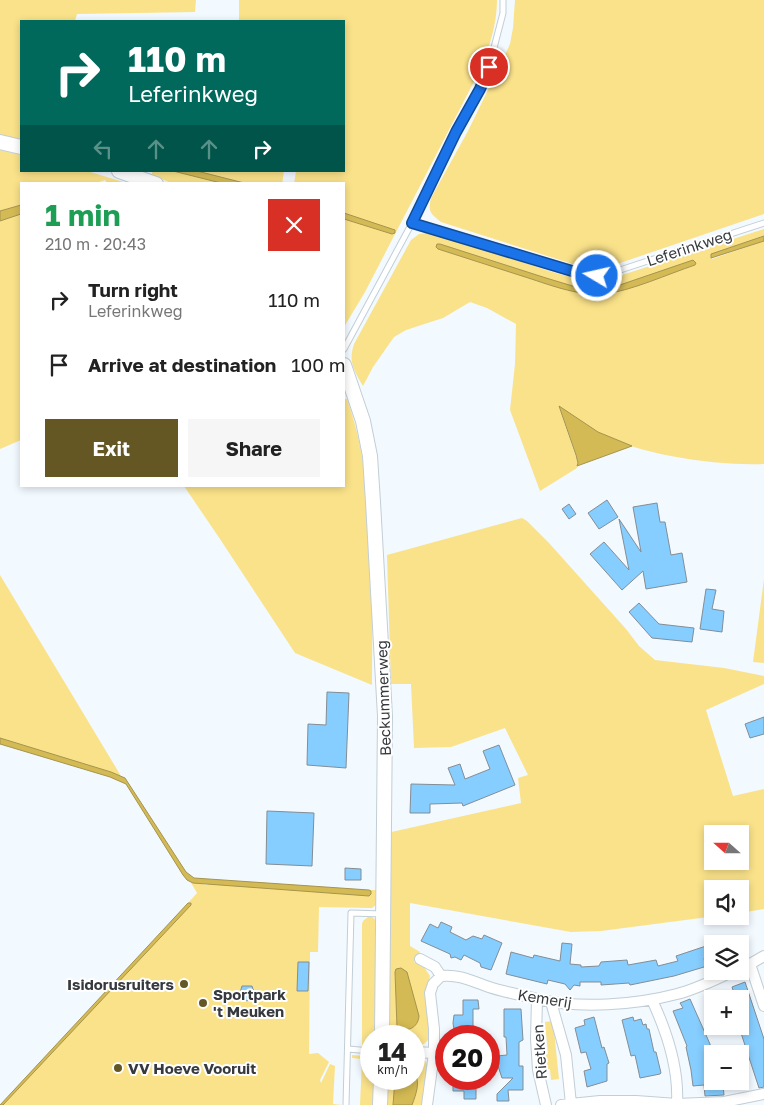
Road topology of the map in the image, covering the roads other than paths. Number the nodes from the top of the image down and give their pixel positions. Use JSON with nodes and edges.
{"nodes":[{"id":1,"x":503,"y":0,"type":"edge"},
{"id":2,"x":0,"y":142,"type":"edge"},
{"id":3,"x":20,"y":147,"type":"edge"},
{"id":4,"x":123,"y":172,"type":"edge"},
{"id":5,"x":150,"y":182,"type":"edge"},
{"id":6,"x":764,"y":222,"type":"edge"},
{"id":7,"x":412,"y":223,"type":"junction"},
{"id":8,"x":345,"y":347,"type":"edge"},
{"id":9,"x":345,"y":367,"type":"edge"},
{"id":10,"x":383,"y":914,"type":"junction"},
{"id":11,"x":764,"y":956,"type":"edge"},
{"id":12,"x":420,"y":959,"type":"dead end"},
{"id":13,"x":749,"y":964,"type":"edge"},
{"id":14,"x":749,"y":974,"type":"edge"},
{"id":15,"x":441,"y":976,"type":"junction"},
{"id":16,"x":712,"y":980,"type":"edge"},
{"id":17,"x":538,"y":999,"type":"junction"},
{"id":18,"x":652,"y":1000,"type":"junction"},
{"id":19,"x":551,"y":1002,"type":"junction"},
{"id":20,"x":764,"y":1006,"type":"edge"},
{"id":21,"x":382,"y":1025,"type":"edge"},
{"id":22,"x":348,"y":1049,"type":"junction"},
{"id":23,"x":360,"y":1050,"type":"edge"},
{"id":24,"x":425,"y":1053,"type":"edge"},
{"id":25,"x":434,"y":1053,"type":"junction"},
{"id":26,"x":381,"y":1090,"type":"edge"},
{"id":27,"x":764,"y":1094,"type":"edge"},
{"id":28,"x":566,"y":1104,"type":"edge"},
{"id":29,"x":677,"y":1104,"type":"edge"},
{"id":30,"x":346,"y":1105,"type":"edge"},
{"id":31,"x":380,"y":1105,"type":"edge"},
{"id":32,"x":427,"y":1105,"type":"edge"},
{"id":33,"x":546,"y":1105,"type":"edge"}],
"edges":[{"from":1,"to":7,"type":"lane"},
{"from":2,"to":3,"type":"street"},
{"from":4,"to":5,"type":"street"},
{"from":6,"to":7,"type":"lane","name":"Leferinkweg"},
{"from":7,"to":8,"type":"lane"},
{"from":9,"to":10,"type":"street","name":"Beckummerweg"},
{"from":10,"to":21,"type":"street","name":"Beckummerweg"},
{"from":10,"to":22,"type":"lane"},
{"from":11,"to":13,"type":"street"},
{"from":12,"to":15,"type":"street"},
{"from":14,"to":20,"type":"street"},
{"from":15,"to":17,"type":"street","name":"Kemerij"},
{"from":15,"to":25,"type":"street"},
{"from":16,"to":18,"type":"street","name":"Kemerij"},
{"from":17,"to":19,"type":"street","name":"Kemerij"},
{"from":17,"to":33,"type":"street","name":"Rietken"},
{"from":18,"to":19,"type":"street","name":"Kemerij"},
{"from":18,"to":29,"type":"street"},
{"from":19,"to":28,"type":"street","name":"Rietken"},
{"from":22,"to":23,"type":"lane"},
{"from":22,"to":30,"type":"lane"},
{"from":24,"to":25,"type":"street"},
{"from":25,"to":32,"type":"street"},
{"from":26,"to":31,"type":"street"},
{"from":27,"to":29,"type":"street"},
{"from":28,"to":29,"type":"street"}]}
